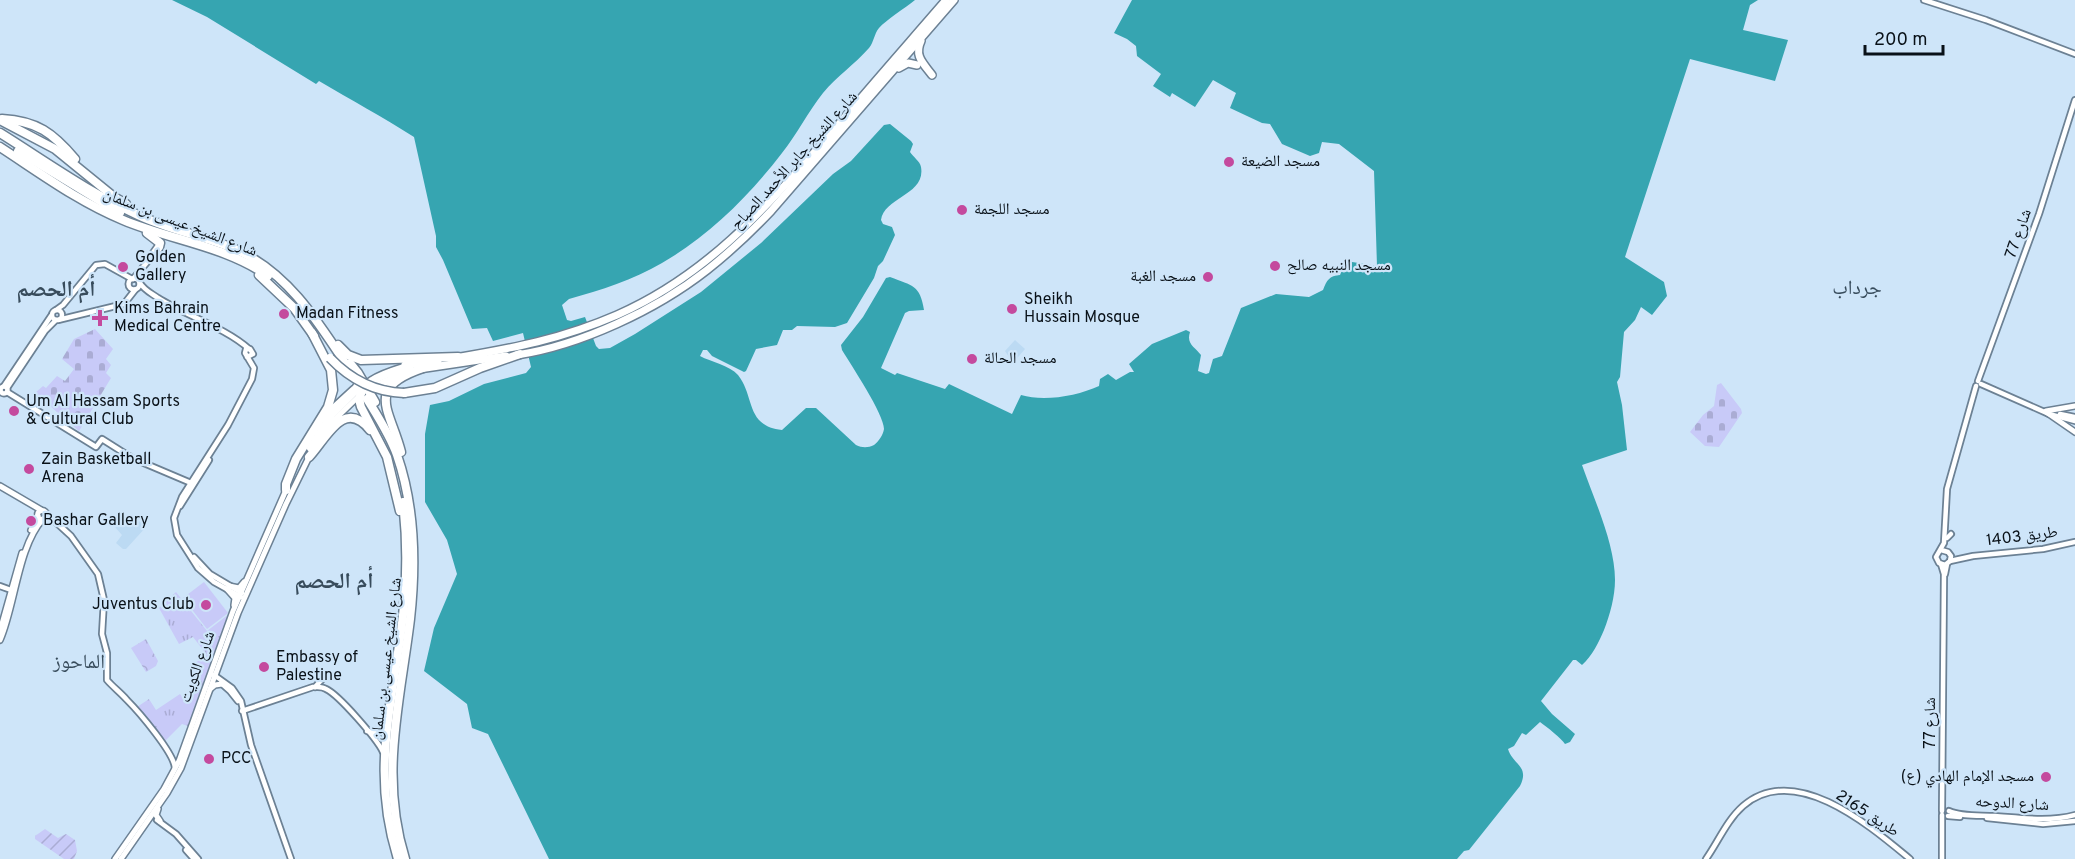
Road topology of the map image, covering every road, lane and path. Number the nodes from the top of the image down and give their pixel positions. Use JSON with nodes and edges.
{"nodes":[{"id":1,"x":946,"y":0,"type":"edge"},
{"id":2,"x":954,"y":0,"type":"edge"},
{"id":3,"x":1924,"y":0,"type":"edge"},
{"id":4,"x":925,"y":33,"type":"junction"},
{"id":5,"x":2075,"y":54,"type":"edge"},
{"id":6,"x":917,"y":65,"type":"dead end"},
{"id":7,"x":894,"y":71,"type":"junction"},
{"id":8,"x":932,"y":75,"type":"dead end"},
{"id":9,"x":2075,"y":100,"type":"edge"},
{"id":10,"x":0,"y":120,"type":"edge"},
{"id":11,"x":0,"y":133,"type":"edge"},
{"id":12,"x":0,"y":140,"type":"edge"},
{"id":13,"x":2,"y":149,"type":"edge"},
{"id":14,"x":102,"y":187,"type":"junction"},
{"id":15,"x":120,"y":219,"type":"junction"},
{"id":16,"x":159,"y":223,"type":"junction"},
{"id":17,"x":172,"y":237,"type":"junction"},
{"id":18,"x":154,"y":254,"type":"joint"},
{"id":19,"x":248,"y":260,"type":"junction"},
{"id":20,"x":119,"y":273,"type":"junction"},
{"id":21,"x":136,"y":281,"type":"junction"},
{"id":22,"x":129,"y":286,"type":"junction"},
{"id":23,"x":136,"y":290,"type":"junction"},
{"id":24,"x":129,"y":299,"type":"junction"},
{"id":25,"x":164,"y":302,"type":"junction"},
{"id":26,"x":63,"y":305,"type":"junction"},
{"id":27,"x":56,"y":310,"type":"junction"},
{"id":28,"x":62,"y":313,"type":"junction"},
{"id":29,"x":69,"y":317,"type":"junction"},
{"id":30,"x":55,"y":318,"type":"junction"},
{"id":31,"x":596,"y":328,"type":"junction"},
{"id":32,"x":312,"y":333,"type":"junction"},
{"id":33,"x":334,"y":341,"type":"junction"},
{"id":34,"x":519,"y":351,"type":"junction"},
{"id":35,"x":458,"y":357,"type":"junction"},
{"id":36,"x":410,"y":366,"type":"joint"},
{"id":37,"x":423,"y":368,"type":"junction"},
{"id":38,"x":349,"y":373,"type":"dead end"},
{"id":39,"x":1979,"y":385,"type":"junction"},
{"id":40,"x":362,"y":389,"type":"junction"},
{"id":41,"x":4,"y":390,"type":"edge"},
{"id":42,"x":0,"y":401,"type":"edge"},
{"id":43,"x":2075,"y":406,"type":"edge"},
{"id":44,"x":2045,"y":411,"type":"junction"},
{"id":45,"x":2075,"y":419,"type":"edge"},
{"id":46,"x":2075,"y":432,"type":"edge"},
{"id":47,"x":401,"y":452,"type":"junction"},
{"id":48,"x":309,"y":457,"type":"junction"},
{"id":49,"x":389,"y":465,"type":"junction"},
{"id":50,"x":192,"y":484,"type":"junction"},
{"id":51,"x":0,"y":488,"type":"edge"},
{"id":52,"x":286,"y":490,"type":"junction"},
{"id":53,"x":42,"y":515,"type":"junction"},
{"id":54,"x":408,"y":534,"type":"junction"},
{"id":55,"x":2075,"y":542,"type":"edge"},
{"id":56,"x":1941,"y":550,"type":"junction"},
{"id":57,"x":1949,"y":553,"type":"junction"},
{"id":58,"x":1973,"y":556,"type":"junction"},
{"id":59,"x":1949,"y":562,"type":"junction"},
{"id":60,"x":1941,"y":564,"type":"junction"},
{"id":61,"x":249,"y":576,"type":"junction"},
{"id":62,"x":0,"y":586,"type":"edge"},
{"id":63,"x":228,"y":588,"type":"junction"},
{"id":64,"x":11,"y":590,"type":"junction"},
{"id":65,"x":243,"y":596,"type":"junction"},
{"id":66,"x":233,"y":611,"type":"junction"},
{"id":67,"x":0,"y":631,"type":"edge"},
{"id":68,"x":0,"y":640,"type":"edge"},
{"id":69,"x":215,"y":678,"type":"junction"},
{"id":70,"x":315,"y":687,"type":"junction"},
{"id":71,"x":328,"y":689,"type":"junction"},
{"id":72,"x":237,"y":694,"type":"junction"},
{"id":73,"x":252,"y":708,"type":"junction"},
{"id":74,"x":243,"y":712,"type":"junction"},
{"id":75,"x":387,"y":728,"type":"junction"},
{"id":76,"x":368,"y":730,"type":"junction"},
{"id":77,"x":184,"y":748,"type":"junction"},
{"id":78,"x":167,"y":750,"type":"junction"},
{"id":79,"x":384,"y":757,"type":"junction"},
{"id":80,"x":175,"y":769,"type":"junction"},
{"id":81,"x":158,"y":806,"type":"junction"},
{"id":82,"x":1946,"y":813,"type":"junction"},
{"id":83,"x":149,"y":815,"type":"junction"},
{"id":84,"x":2075,"y":819,"type":"edge"},
{"id":85,"x":158,"y":822,"type":"junction"},
{"id":86,"x":142,"y":828,"type":"junction"},
{"id":87,"x":115,"y":859,"type":"edge"},
{"id":88,"x":121,"y":859,"type":"edge"},
{"id":89,"x":196,"y":859,"type":"edge"},
{"id":90,"x":291,"y":859,"type":"edge"},
{"id":91,"x":398,"y":859,"type":"edge"},
{"id":92,"x":405,"y":859,"type":"edge"},
{"id":93,"x":1706,"y":859,"type":"edge"},
{"id":94,"x":1910,"y":859,"type":"edge"},
{"id":95,"x":1943,"y":859,"type":"edge"}],
"edges":[{"from":1,"to":31,"type":"main road","name":"شارع الشيخ جابر الأحمد الصباح"},
{"from":2,"to":4,"type":"main road","name":"شارع الشيخ جابر الأحمد الصباح"},
{"from":3,"to":5,"type":"street"},
{"from":4,"to":7,"type":"main road","name":"شارع الشيخ جابر الأحمد الصباح"},
{"from":4,"to":8,"type":"main road"},
{"from":6,"to":7,"type":"main road"},
{"from":7,"to":31,"type":"main road","name":"شارع الشيخ جابر الأحمد الصباح"},
{"from":9,"to":39,"type":"street","name":"شارع 77"},
{"from":10,"to":14,"type":"highway"},
{"from":10,"to":14,"type":"highway"},
{"from":11,"to":16,"type":"highway"},
{"from":12,"to":17,"type":"highway"},
{"from":13,"to":15,"type":"highway","name":"شارع الشيخ عيسى بن سلمان"},
{"from":14,"to":16,"type":"highway"},
{"from":15,"to":17,"type":"highway","name":"شارع الشيخ عيسى بن سلمان"},
{"from":15,"to":18,"type":"highway"},
{"from":16,"to":19,"type":"highway","name":"شارع الشيخ عيسى بن سلمان"},
{"from":17,"to":19,"type":"highway","name":"شارع الشيخ عيسى بن سلمان"},
{"from":18,"to":21,"type":"street"},
{"from":19,"to":32,"type":"highway"},
{"from":19,"to":33,"type":"highway"},
{"from":19,"to":38,"type":"highway","name":"شارع الشيخ عيسى بن سلمان"},
{"from":20,"to":21,"type":"street"},
{"from":20,"to":22,"type":"street"},
{"from":20,"to":26,"type":"street"},
{"from":21,"to":22,"type":"street"},
{"from":21,"to":23,"type":"street"},
{"from":21,"to":25,"type":"street"},
{"from":22,"to":23,"type":"street"},
{"from":22,"to":24,"type":"street"},
{"from":23,"to":24,"type":"street"},
{"from":23,"to":25,"type":"street"},
{"from":24,"to":29,"type":"street"},
{"from":25,"to":50,"type":"street"},
{"from":26,"to":27,"type":"street"},
{"from":26,"to":28,"type":"street"},
{"from":27,"to":28,"type":"street"},
{"from":27,"to":30,"type":"street"},
{"from":28,"to":29,"type":"street"},
{"from":28,"to":30,"type":"street"},
{"from":29,"to":30,"type":"street"},
{"from":30,"to":41,"type":"street"},
{"from":31,"to":34,"type":"main road","name":"شارع الشيخ جابر الأحمد الصباح"},
{"from":32,"to":34,"type":"highway","bridge":true},
{"from":32,"to":52,"type":"highway"},
{"from":33,"to":35,"type":"highway"},
{"from":33,"to":40,"type":"highway"},
{"from":34,"to":35,"type":"main road","name":"شارع الشيخ جابر الأحمد الصباح"},
{"from":34,"to":37,"type":"main road","name":"شارع الشيخ جابر الأحمد الصباح"},
{"from":35,"to":36,"type":"main road","name":"شارع الشيخ جابر الأحمد الصباح"},
{"from":36,"to":40,"type":"highway"},
{"from":37,"to":40,"type":"main road","name":"شارع الشيخ جابر الأحمد الصباح"},
{"from":37,"to":47,"type":"highway"},
{"from":39,"to":44,"type":"street"},
{"from":39,"to":56,"type":"street","name":"شارع 77"},
{"from":39,"to":57,"type":"street","name":"شارع 77"},
{"from":40,"to":47,"type":"highway"},
{"from":40,"to":48,"type":"highway"},
{"from":40,"to":49,"type":"highway"},
{"from":40,"to":52,"type":"main road","name":"شارع الكويت"},
{"from":40,"to":54,"type":"highway","name":"شارع الشيخ عيسى بن سلمان"},
{"from":41,"to":42,"type":"street"},
{"from":41,"to":50,"type":"street"},
{"from":43,"to":44,"type":"main road"},
{"from":44,"to":45,"type":"street"},
{"from":44,"to":46,"type":"main road"},
{"from":47,"to":54,"type":"highway"},
{"from":48,"to":49,"type":"highway"},
{"from":48,"to":65,"type":"main road","name":"شارع الكويت"},
{"from":49,"to":54,"type":"highway"},
{"from":50,"to":63,"type":"street"},
{"from":51,"to":53,"type":"main road"},
{"from":52,"to":61,"type":"main road","name":"شارع الكويت"},
{"from":53,"to":64,"type":"main road"},
{"from":53,"to":68,"type":"main road"},
{"from":53,"to":78,"type":"street"},
{"from":54,"to":75,"type":"highway","name":"شارع الشيخ عيسى بن سلمان"},
{"from":54,"to":92,"type":"highway","name":"شارع الشيخ عيسى بن سلمان"},
{"from":55,"to":58,"type":"street","name":"طريق 1403"},
{"from":56,"to":57,"type":"street"},
{"from":56,"to":60,"type":"street"},
{"from":57,"to":58,"type":"street","name":"طريق 1403"},
{"from":57,"to":59,"type":"street"},
{"from":58,"to":59,"type":"street","name":"طريق 1403"},
{"from":59,"to":60,"type":"street"},
{"from":59,"to":82,"type":"street","name":"شارع 77"},
{"from":60,"to":82,"type":"street","name":"شارع 77"},
{"from":61,"to":63,"type":"main road"},
{"from":61,"to":65,"type":"main road","name":"شارع الكويت"},
{"from":62,"to":64,"type":"street"},
{"from":63,"to":65,"type":"street"},
{"from":63,"to":66,"type":"main road"},
{"from":64,"to":67,"type":"main road"},
{"from":65,"to":66,"type":"main road","name":"شارع الكويت"},
{"from":65,"to":69,"type":"main road","name":"شارع الكويت"},
{"from":66,"to":69,"type":"main road","name":"شارع الكويت"},
{"from":69,"to":72,"type":"street"},
{"from":69,"to":74,"type":"street"},
{"from":69,"to":77,"type":"main road","name":"شارع الكويت"},
{"from":69,"to":81,"type":"main road","name":"شارع الكويت"},
{"from":70,"to":71,"type":"street"},
{"from":70,"to":71,"type":"street"},
{"from":70,"to":73,"type":"street"},
{"from":71,"to":76,"type":"street"},
{"from":72,"to":73,"type":"street"},
{"from":72,"to":74,"type":"street"},
{"from":73,"to":74,"type":"street"},
{"from":74,"to":90,"type":"street"},
{"from":75,"to":76,"type":"street"},
{"from":75,"to":79,"type":"highway","name":"شارع الشيخ عيسى بن سلمان"},
{"from":76,"to":79,"type":"street"},
{"from":77,"to":78,"type":"street"},
{"from":77,"to":80,"type":"main road","name":"شارع الكويت"},
{"from":78,"to":80,"type":"street"},
{"from":79,"to":91,"type":"highway","name":"شارع الشيخ عيسى بن سلمان"},
{"from":80,"to":83,"type":"main road","name":"شارع الكويت"},
{"from":81,"to":83,"type":"main road","name":"شارع الكويت"},
{"from":81,"to":85,"type":"main road"},
{"from":82,"to":84,"type":"street","name":"شارع الدوحه"},
{"from":82,"to":95,"type":"street","name":"شارع 77"},
{"from":83,"to":85,"type":"street"},
{"from":83,"to":86,"type":"main road","name":"شارع الكويت"},
{"from":83,"to":87,"type":"main road","name":"شارع الكويت"},
{"from":85,"to":86,"type":"main road"},
{"from":85,"to":89,"type":"street"},
{"from":86,"to":88,"type":"main road","name":"شارع الكويت"},
{"from":93,"to":94,"type":"street","name":"طريق 2165"}]}
